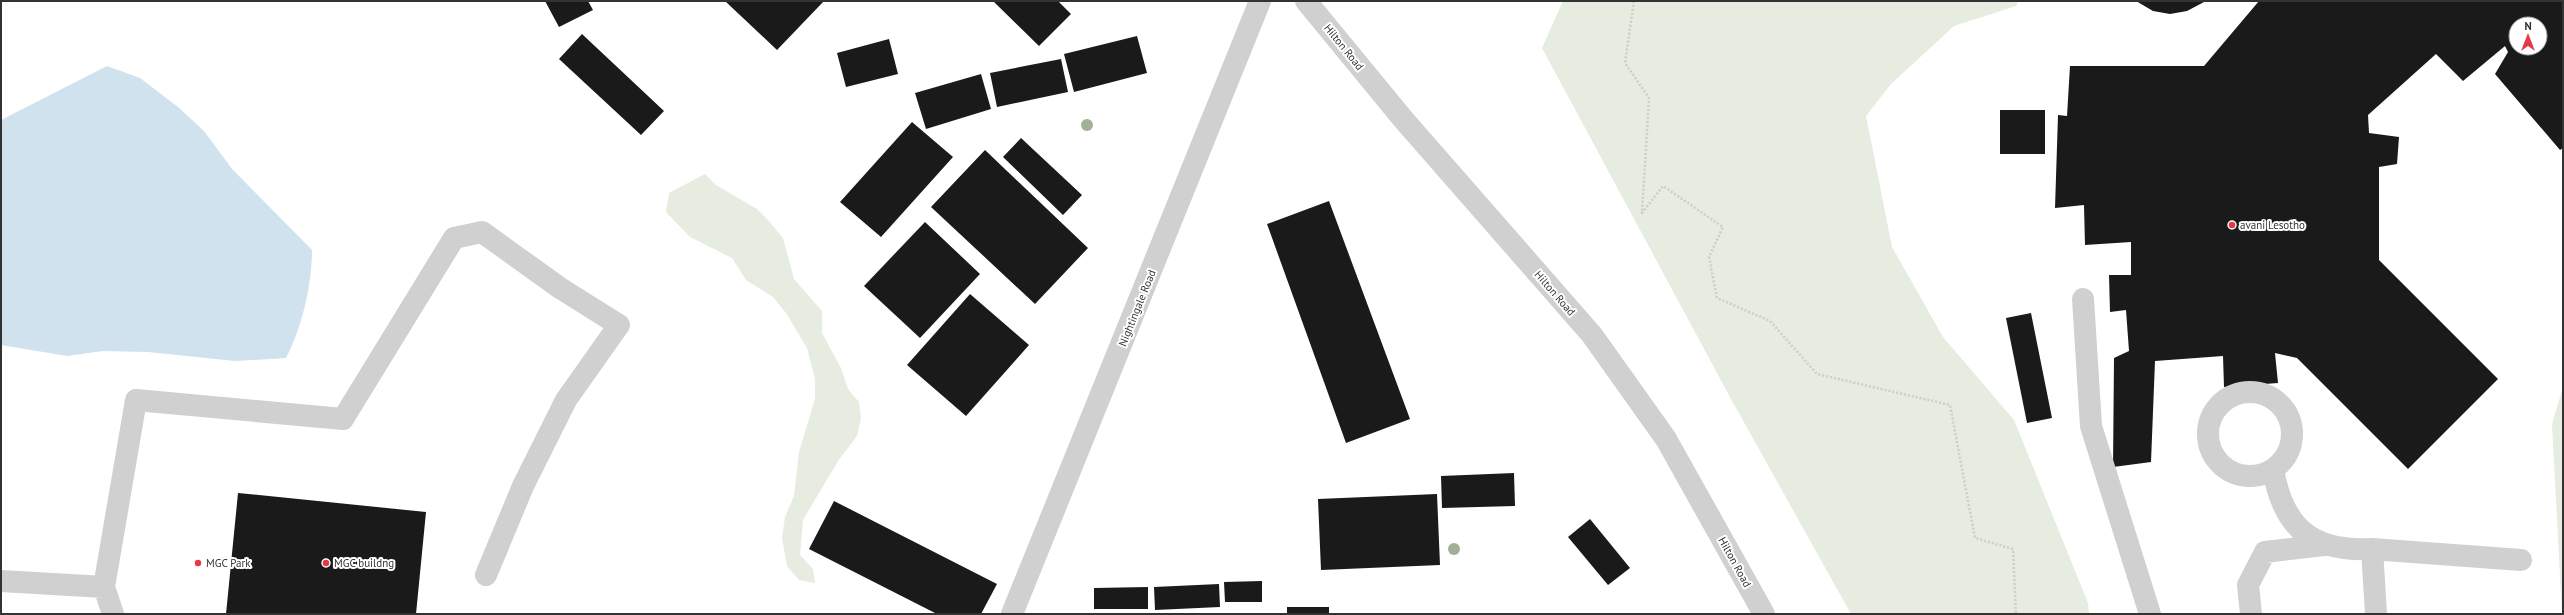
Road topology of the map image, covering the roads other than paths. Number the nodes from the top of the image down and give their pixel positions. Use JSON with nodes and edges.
{"nodes":[{"id":1,"x":1260,"y":1,"type":"edge"},
{"id":2,"x":1306,"y":1,"type":"edge"},
{"id":3,"x":2083,"y":299,"type":"dead end"},
{"id":4,"x":2273,"y":469,"type":"dead end"},
{"id":5,"x":2324,"y":545,"type":"junction"},
{"id":6,"x":2372,"y":549,"type":"junction"},
{"id":7,"x":2521,"y":560,"type":"dead end"},
{"id":8,"x":486,"y":576,"type":"dead end"},
{"id":9,"x":1,"y":581,"type":"edge"},
{"id":10,"x":104,"y":587,"type":"junction"},
{"id":11,"x":113,"y":614,"type":"edge"},
{"id":12,"x":1012,"y":614,"type":"edge"},
{"id":13,"x":1764,"y":614,"type":"edge"},
{"id":14,"x":2150,"y":614,"type":"edge"},
{"id":15,"x":2251,"y":614,"type":"edge"},
{"id":16,"x":2376,"y":614,"type":"edge"}],
"edges":[{"from":1,"to":12,"type":"street","name":"Nightingale Road"},
{"from":2,"to":13,"type":"street","name":"Hilton Road"},
{"from":3,"to":14,"type":"street"},
{"from":4,"to":5,"type":"street"},
{"from":5,"to":6,"type":"street"},
{"from":5,"to":15,"type":"street"},
{"from":6,"to":7,"type":"street"},
{"from":6,"to":16,"type":"street"},
{"from":8,"to":10,"type":"street"},
{"from":9,"to":10,"type":"street"},
{"from":10,"to":11,"type":"street"}]}
